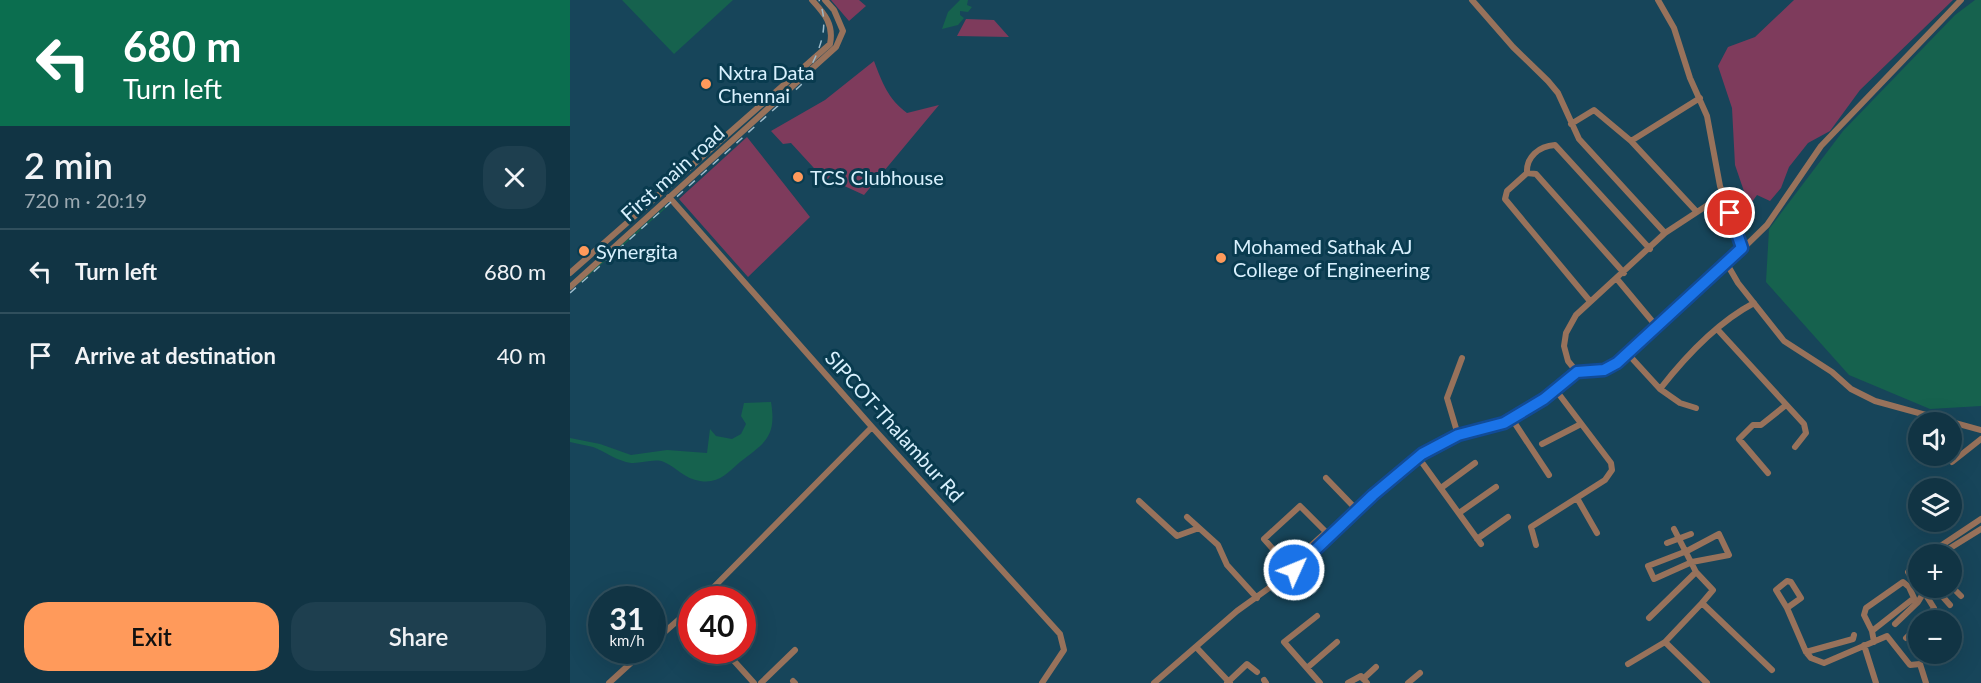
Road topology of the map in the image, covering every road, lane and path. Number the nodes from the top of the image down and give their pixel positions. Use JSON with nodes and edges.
{"nodes":[{"id":1,"x":812,"y":0,"type":"edge"},
{"id":2,"x":825,"y":0,"type":"edge"},
{"id":3,"x":1472,"y":0,"type":"edge"},
{"id":4,"x":1658,"y":0,"type":"edge"},
{"id":5,"x":1961,"y":0,"type":"edge"},
{"id":6,"x":1700,"y":98,"type":"junction"},
{"id":7,"x":1571,"y":124,"type":"junction"},
{"id":8,"x":1631,"y":141,"type":"junction"},
{"id":9,"x":1527,"y":172,"type":"junction"},
{"id":10,"x":1723,"y":195,"type":"junction"},
{"id":11,"x":669,"y":197,"type":"junction"},
{"id":12,"x":1696,"y":211,"type":"junction"},
{"id":13,"x":1665,"y":234,"type":"junction"},
{"id":14,"x":1742,"y":248,"type":"junction"},
{"id":15,"x":1650,"y":249,"type":"junction"},
{"id":16,"x":1727,"y":264,"type":"junction"},
{"id":17,"x":570,"y":273,"type":"edge"},
{"id":18,"x":1624,"y":273,"type":"junction"},
{"id":19,"x":1617,"y":279,"type":"junction"},
{"id":20,"x":570,"y":287,"type":"edge"},
{"id":21,"x":1589,"y":300,"type":"junction"},
{"id":22,"x":1754,"y":303,"type":"junction"},
{"id":23,"x":1657,"y":327,"type":"junction"},
{"id":24,"x":1718,"y":330,"type":"junction"},
{"id":25,"x":1628,"y":354,"type":"junction"},
{"id":26,"x":1462,"y":358,"type":"dead end"},
{"id":27,"x":1577,"y":372,"type":"junction"},
{"id":28,"x":1555,"y":389,"type":"junction"},
{"id":29,"x":1660,"y":389,"type":"junction"},
{"id":30,"x":1786,"y":405,"type":"junction"},
{"id":31,"x":1696,"y":408,"type":"dead end"},
{"id":32,"x":1512,"y":419,"type":"junction"},
{"id":33,"x":1581,"y":424,"type":"junction"},
{"id":34,"x":872,"y":427,"type":"junction"},
{"id":35,"x":1981,"y":430,"type":"edge"},
{"id":36,"x":1458,"y":435,"type":"junction"},
{"id":37,"x":1981,"y":440,"type":"edge"},
{"id":38,"x":1542,"y":444,"type":"dead end"},
{"id":39,"x":1795,"y":447,"type":"dead end"},
{"id":40,"x":1962,"y":454,"type":"edge"},
{"id":41,"x":1418,"y":457,"type":"junction"},
{"id":42,"x":1475,"y":463,"type":"dead end"},
{"id":43,"x":1768,"y":473,"type":"dead end"},
{"id":44,"x":1549,"y":475,"type":"dead end"},
{"id":45,"x":1326,"y":478,"type":"dead end"},
{"id":46,"x":1441,"y":488,"type":"junction"},
{"id":47,"x":1496,"y":488,"type":"dead end"},
{"id":48,"x":1577,"y":498,"type":"junction"},
{"id":49,"x":1139,"y":501,"type":"dead end"},
{"id":50,"x":1357,"y":510,"type":"junction"},
{"id":51,"x":1459,"y":513,"type":"junction"},
{"id":52,"x":1187,"y":517,"type":"dead end"},
{"id":53,"x":1508,"y":517,"type":"dead end"},
{"id":54,"x":1981,"y":519,"type":"edge"},
{"id":55,"x":1199,"y":528,"type":"junction"},
{"id":56,"x":1674,"y":529,"type":"dead end"},
{"id":57,"x":1981,"y":529,"type":"edge"},
{"id":58,"x":1597,"y":533,"type":"dead end"},
{"id":59,"x":1691,"y":534,"type":"dead end"},
{"id":60,"x":1325,"y":537,"type":"junction"},
{"id":61,"x":1679,"y":538,"type":"junction"},
{"id":62,"x":1667,"y":543,"type":"dead end"},
{"id":63,"x":1944,"y":544,"type":"edge"},
{"id":64,"x":1957,"y":544,"type":"edge"},
{"id":65,"x":1536,"y":545,"type":"dead end"},
{"id":66,"x":1687,"y":551,"type":"junction"},
{"id":67,"x":1692,"y":562,"type":"junction"},
{"id":68,"x":1292,"y":568,"type":"junction"},
{"id":69,"x":1696,"y":572,"type":"junction"},
{"id":70,"x":715,"y":586,"type":"edge"},
{"id":71,"x":1257,"y":598,"type":"junction"},
{"id":72,"x":1920,"y":598,"type":"edge"},
{"id":73,"x":1944,"y":598,"type":"edge"},
{"id":74,"x":1702,"y":603,"type":"junction"},
{"id":75,"x":1950,"y":605,"type":"dead end"},
{"id":76,"x":1787,"y":608,"type":"junction"},
{"id":77,"x":1317,"y":616,"type":"dead end"},
{"id":78,"x":1649,"y":618,"type":"dead end"},
{"id":79,"x":678,"y":621,"type":"edge"},
{"id":80,"x":1895,"y":624,"type":"dead end"},
{"id":81,"x":666,"y":631,"type":"edge"},
{"id":82,"x":1872,"y":631,"type":"junction"},
{"id":83,"x":1854,"y":635,"type":"dead end"},
{"id":84,"x":1337,"y":642,"type":"dead end"},
{"id":85,"x":1665,"y":642,"type":"junction"},
{"id":86,"x":1874,"y":642,"type":"junction"},
{"id":87,"x":1864,"y":645,"type":"junction"},
{"id":88,"x":1196,"y":647,"type":"junction"},
{"id":89,"x":795,"y":650,"type":"dead end"},
{"id":90,"x":1806,"y":652,"type":"junction"},
{"id":91,"x":630,"y":664,"type":"edge"},
{"id":92,"x":737,"y":664,"type":"edge"},
{"id":93,"x":1628,"y":664,"type":"dead end"},
{"id":94,"x":1377,"y":667,"type":"dead end"},
{"id":95,"x":1307,"y":668,"type":"junction"},
{"id":96,"x":1772,"y":670,"type":"dead end"},
{"id":97,"x":1257,"y":672,"type":"dead end"},
{"id":98,"x":1420,"y":673,"type":"dead end"},
{"id":99,"x":1365,"y":681,"type":"edge"},
{"id":100,"x":1229,"y":682,"type":"edge"},
{"id":101,"x":609,"y":683,"type":"edge"},
{"id":102,"x":754,"y":683,"type":"edge"},
{"id":103,"x":761,"y":683,"type":"edge"},
{"id":104,"x":1042,"y":683,"type":"edge"},
{"id":105,"x":1154,"y":683,"type":"edge"},
{"id":106,"x":1320,"y":683,"type":"edge"},
{"id":107,"x":1348,"y":683,"type":"edge"},
{"id":108,"x":1408,"y":683,"type":"edge"},
{"id":109,"x":1707,"y":683,"type":"edge"},
{"id":110,"x":1876,"y":683,"type":"edge"},
{"id":111,"x":1926,"y":683,"type":"edge"}],
"edges":[{"from":1,"to":17,"type":"street"},
{"from":2,"to":11,"type":"street","name":"First main road"},
{"from":3,"to":7,"type":"street"},
{"from":4,"to":6,"type":"street"},
{"from":5,"to":14,"type":"street"},
{"from":6,"to":8,"type":"street"},
{"from":6,"to":10,"type":"street"},
{"from":7,"to":8,"type":"street"},
{"from":7,"to":13,"type":"street"},
{"from":8,"to":12,"type":"street"},
{"from":9,"to":15,"type":"street"},
{"from":9,"to":18,"type":"street"},
{"from":9,"to":21,"type":"street"},
{"from":10,"to":12,"type":"street"},
{"from":10,"to":14,"type":"street"},
{"from":11,"to":20,"type":"street","name":"First main road"},
{"from":11,"to":34,"type":"street","name":"SIPCOT-Thalambur Rd"},
{"from":12,"to":13,"type":"street"},
{"from":13,"to":15,"type":"street"},
{"from":14,"to":16,"type":"street"},
{"from":15,"to":18,"type":"street"},
{"from":16,"to":22,"type":"street"},
{"from":16,"to":23,"type":"street"},
{"from":18,"to":19,"type":"street"},
{"from":19,"to":21,"type":"street"},
{"from":19,"to":23,"type":"street"},
{"from":21,"to":27,"type":"street"},
{"from":22,"to":24,"type":"street"},
{"from":22,"to":35,"type":"street"},
{"from":23,"to":25,"type":"street"},
{"from":24,"to":29,"type":"street"},
{"from":24,"to":30,"type":"street"},
{"from":25,"to":27,"type":"street"},
{"from":25,"to":29,"type":"street"},
{"from":26,"to":36,"type":"street"},
{"from":27,"to":28,"type":"street"},
{"from":28,"to":32,"type":"street"},
{"from":28,"to":33,"type":"street"},
{"from":29,"to":31,"type":"street"},
{"from":30,"to":39,"type":"street"},
{"from":30,"to":43,"type":"street"},
{"from":32,"to":36,"type":"street"},
{"from":32,"to":44,"type":"street"},
{"from":33,"to":38,"type":"street"},
{"from":33,"to":48,"type":"street"},
{"from":34,"to":70,"type":"street"},
{"from":34,"to":104,"type":"street","name":"SIPCOT-Thalambur Rd"},
{"from":36,"to":41,"type":"street"},
{"from":37,"to":40,"type":"street"},
{"from":41,"to":46,"type":"street"},
{"from":41,"to":50,"type":"street"},
{"from":42,"to":46,"type":"street"},
{"from":45,"to":50,"type":"street"},
{"from":46,"to":51,"type":"street"},
{"from":47,"to":51,"type":"street"},
{"from":48,"to":58,"type":"street"},
{"from":48,"to":65,"type":"street"},
{"from":49,"to":55,"type":"street"},
{"from":50,"to":60,"type":"street"},
{"from":51,"to":53,"type":"street"},
{"from":52,"to":55,"type":"street"},
{"from":54,"to":63,"type":"street"},
{"from":55,"to":71,"type":"street"},
{"from":56,"to":61,"type":"street"},
{"from":57,"to":64,"type":"street"},
{"from":59,"to":61,"type":"street"},
{"from":60,"to":68,"type":"street"},
{"from":60,"to":68,"type":"street"},
{"from":61,"to":62,"type":"street"},
{"from":61,"to":66,"type":"street"},
{"from":66,"to":67,"type":"street"},
{"from":66,"to":67,"type":"street"},
{"from":66,"to":67,"type":"street"},
{"from":67,"to":69,"type":"street"},
{"from":68,"to":71,"type":"street"},
{"from":69,"to":74,"type":"street"},
{"from":69,"to":78,"type":"street"},
{"from":71,"to":88,"type":"street"},
{"from":72,"to":80,"type":"street"},
{"from":73,"to":75,"type":"street"},
{"from":74,"to":85,"type":"street"},
{"from":74,"to":96,"type":"street"},
{"from":76,"to":76,"type":"street"},
{"from":76,"to":90,"type":"street"},
{"from":77,"to":95,"type":"street"},
{"from":79,"to":81,"type":"street"},
{"from":82,"to":82,"type":"street"},
{"from":82,"to":86,"type":"street"},
{"from":83,"to":90,"type":"street"},
{"from":84,"to":95,"type":"street"},
{"from":85,"to":93,"type":"street"},
{"from":85,"to":109,"type":"street"},
{"from":86,"to":87,"type":"street"},
{"from":86,"to":111,"type":"street"},
{"from":87,"to":90,"type":"street"},
{"from":87,"to":110,"type":"street"},
{"from":88,"to":100,"type":"street"},
{"from":88,"to":105,"type":"street"},
{"from":89,"to":103,"type":"street"},
{"from":91,"to":101,"type":"street"},
{"from":92,"to":102,"type":"street"},
{"from":94,"to":99,"type":"street"},
{"from":95,"to":106,"type":"street"},
{"from":97,"to":100,"type":"street"},
{"from":98,"to":108,"type":"street"},
{"from":99,"to":107,"type":"street"}]}
